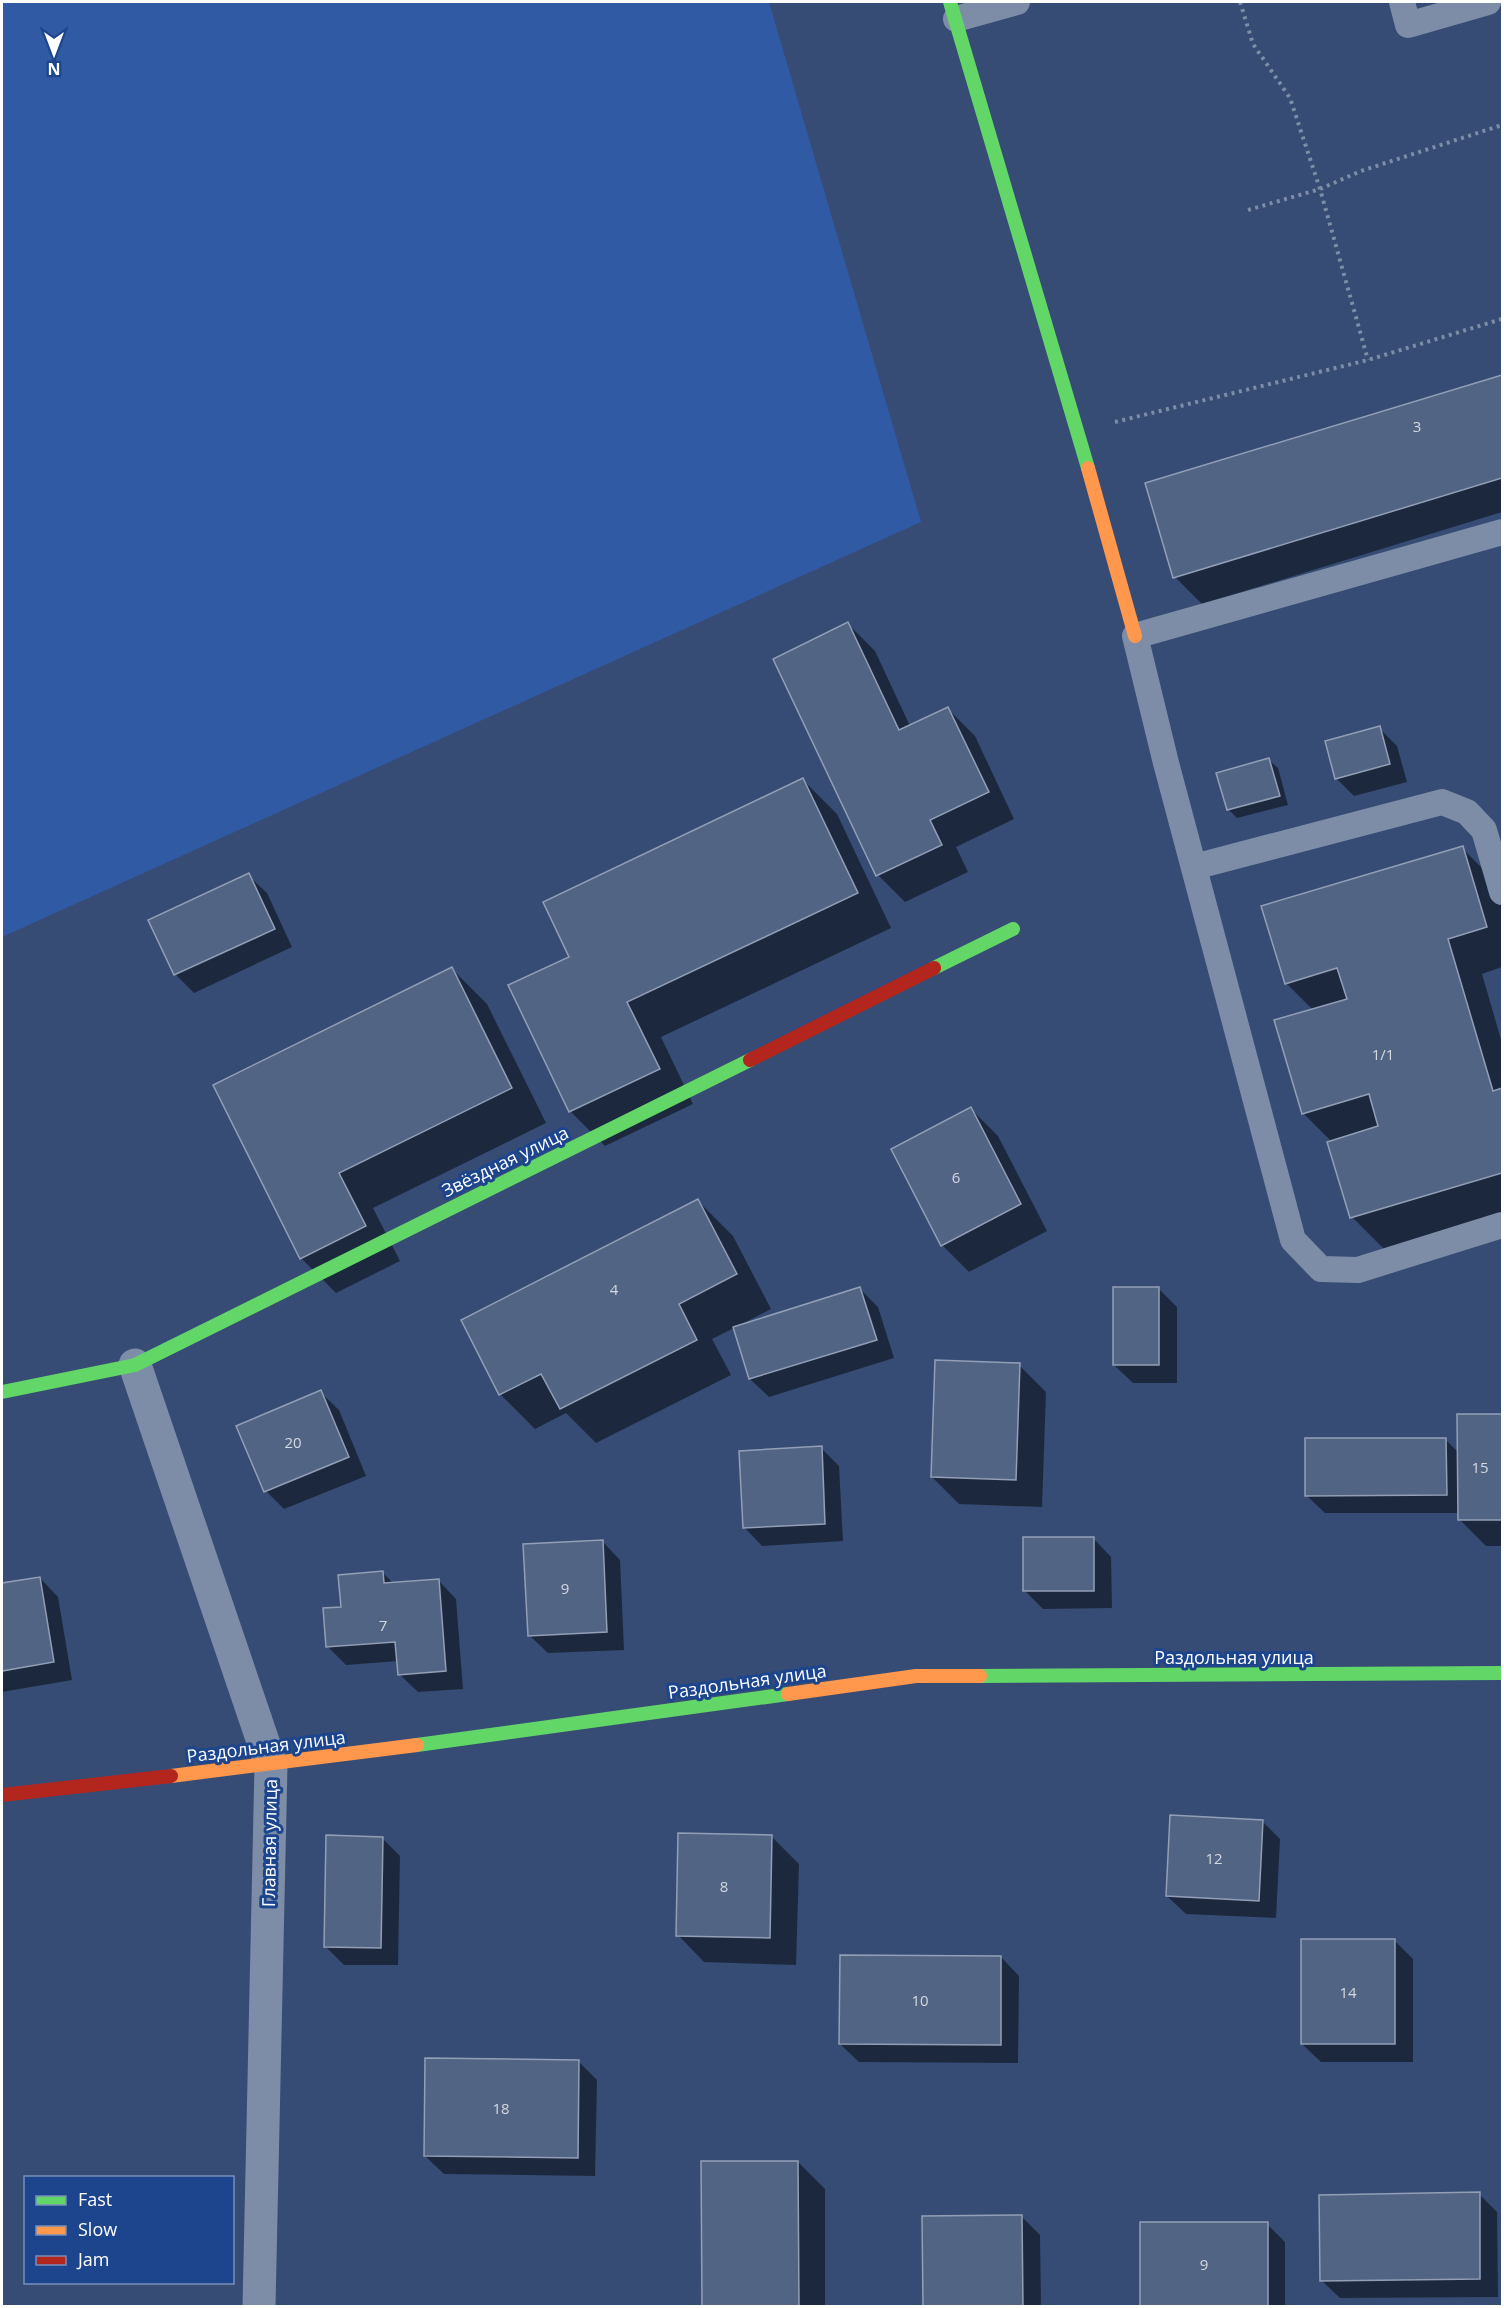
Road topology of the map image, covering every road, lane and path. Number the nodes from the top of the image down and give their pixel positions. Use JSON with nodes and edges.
{"nodes":[{"id":1,"x":1017,"y":2,"type":"edge"},
{"id":2,"x":1240,"y":2,"type":"edge"},
{"id":3,"x":1402,"y":2,"type":"edge"},
{"id":4,"x":1488,"y":2,"type":"edge"},
{"id":5,"x":953,"y":10,"type":"edge"},
{"id":6,"x":1503,"y":125,"type":"edge"},
{"id":7,"x":1320,"y":189,"type":"junction"},
{"id":8,"x":1248,"y":210,"type":"dead end"},
{"id":9,"x":1503,"y":319,"type":"edge"},
{"id":10,"x":1368,"y":360,"type":"junction"},
{"id":11,"x":1078,"y":431,"type":"junction"},
{"id":12,"x":1503,"y":532,"type":"edge"},
{"id":13,"x":1135,"y":636,"type":"junction"},
{"id":14,"x":1194,"y":867,"type":"junction"},
{"id":15,"x":1503,"y":892,"type":"edge"},
{"id":16,"x":1013,"y":929,"type":"dead end"},
{"id":17,"x":1503,"y":1225,"type":"edge"},
{"id":18,"x":135,"y":1365,"type":"junction"},
{"id":19,"x":2,"y":1392,"type":"edge"},
{"id":20,"x":1503,"y":1673,"type":"edge"},
{"id":21,"x":271,"y":1764,"type":"junction"},
{"id":22,"x":2,"y":1795,"type":"edge"},
{"id":23,"x":259,"y":2307,"type":"edge"}],
"edges":[{"from":1,"to":5,"type":"lane"},
{"from":2,"to":7,"type":"path"},
{"from":3,"to":4,"type":"lane"},
{"from":5,"to":11,"type":"street"},
{"from":6,"to":7,"type":"path"},
{"from":7,"to":8,"type":"path"},
{"from":7,"to":10,"type":"path"},
{"from":9,"to":10,"type":"path"},
{"from":10,"to":11,"type":"path"},
{"from":11,"to":13,"type":"street"},
{"from":12,"to":13,"type":"lane"},
{"from":13,"to":14,"type":"lane"},
{"from":14,"to":15,"type":"lane"},
{"from":14,"to":17,"type":"lane"},
{"from":16,"to":18,"type":"street","name":"Звёздная улица"},
{"from":18,"to":19,"type":"street","name":"Звёздная улица"},
{"from":18,"to":21,"type":"street","name":"Главная улица"},
{"from":20,"to":21,"type":"street","name":"Раздольная улица"},
{"from":21,"to":22,"type":"street","name":"Раздольная улица"},
{"from":21,"to":23,"type":"street","name":"Главная улица"}]}
